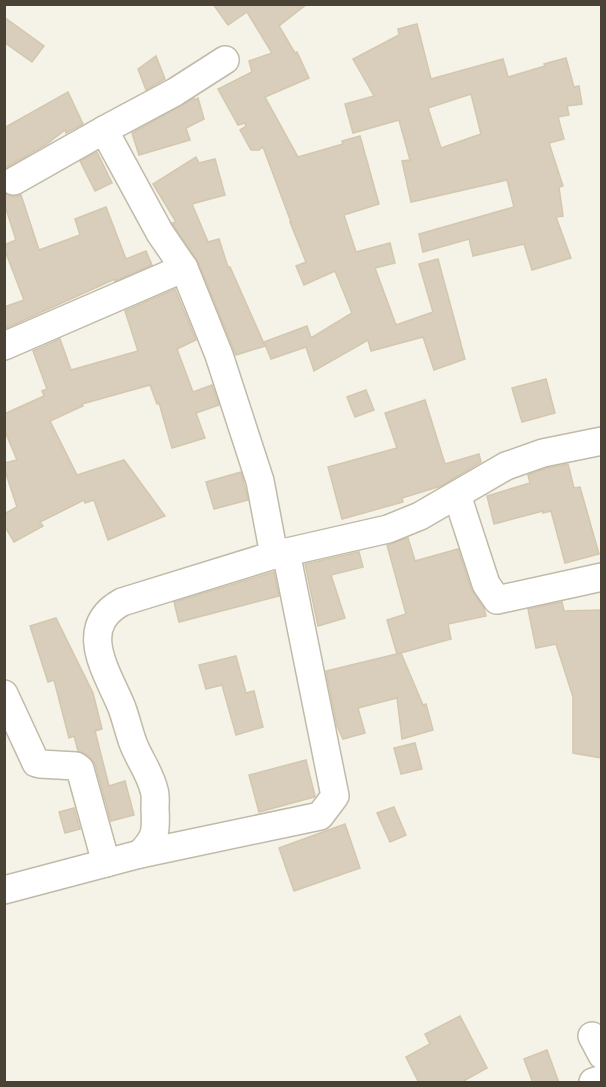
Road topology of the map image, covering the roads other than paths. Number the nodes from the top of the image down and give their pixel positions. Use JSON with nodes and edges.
{"nodes":[{"id":1,"x":225,"y":60,"type":"dead end"},
{"id":2,"x":104,"y":130,"type":"junction"},
{"id":3,"x":14,"y":181,"type":"dead end"},
{"id":4,"x":184,"y":268,"type":"junction"},
{"id":5,"x":4,"y":346,"type":"edge"},
{"id":6,"x":602,"y":441,"type":"edge"},
{"id":7,"x":457,"y":495,"type":"junction"},
{"id":8,"x":280,"y":554,"type":"junction"},
{"id":9,"x":602,"y":577,"type":"edge"},
{"id":10,"x":4,"y":694,"type":"edge"},
{"id":11,"x":140,"y":854,"type":"junction"},
{"id":12,"x":106,"y":863,"type":"junction"},
{"id":13,"x":4,"y":890,"type":"edge"},
{"id":14,"x":602,"y":1079,"type":"edge"},
{"id":15,"x":593,"y":1083,"type":"edge"}],
"edges":[{"from":1,"to":2,"type":"street"},
{"from":2,"to":3,"type":"street"},
{"from":2,"to":4,"type":"street"},
{"from":4,"to":5,"type":"street"},
{"from":4,"to":8,"type":"street"},
{"from":6,"to":7,"type":"street"},
{"from":7,"to":8,"type":"street"},
{"from":7,"to":9,"type":"street"},
{"from":8,"to":11,"type":"street"},
{"from":8,"to":11,"type":"street"},
{"from":10,"to":12,"type":"street"},
{"from":11,"to":12,"type":"street"},
{"from":12,"to":13,"type":"street"},
{"from":14,"to":15,"type":"street"}]}
